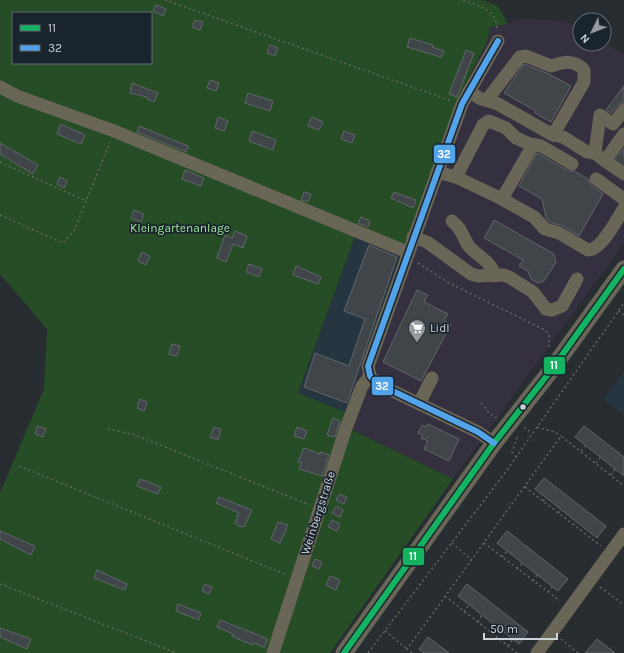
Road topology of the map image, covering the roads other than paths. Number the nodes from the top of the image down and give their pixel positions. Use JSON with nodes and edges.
{"nodes":[{"id":1,"x":498,"y":42,"type":"road end"},
{"id":2,"x":0,"y":87,"type":"edge"},
{"id":3,"x":469,"y":92,"type":"junction"},
{"id":4,"x":487,"y":100,"type":"junction"},
{"id":5,"x":624,"y":110,"type":"edge"},
{"id":6,"x":624,"y":134,"type":"edge"},
{"id":7,"x":552,"y":135,"type":"junction"},
{"id":8,"x":533,"y":145,"type":"junction"},
{"id":9,"x":606,"y":157,"type":"junction"},
{"id":10,"x":572,"y":164,"type":"dead end"},
{"id":11,"x":437,"y":172,"type":"junction"},
{"id":12,"x":624,"y":174,"type":"edge"},
{"id":13,"x":456,"y":178,"type":"junction"},
{"id":14,"x":596,"y":179,"type":"dead end"},
{"id":15,"x":502,"y":199,"type":"junction"},
{"id":16,"x":624,"y":199,"type":"edge"},
{"id":17,"x":624,"y":208,"type":"edge"},
{"id":18,"x":452,"y":221,"type":"dead end"},
{"id":19,"x":413,"y":237,"type":"junction"},
{"id":20,"x":407,"y":254,"type":"junction"},
{"id":21,"x":624,"y":269,"type":"edge"},
{"id":22,"x":496,"y":276,"type":"junction"},
{"id":23,"x":577,"y":280,"type":"dead end"},
{"id":24,"x":370,"y":376,"type":"junction"},
{"id":25,"x":432,"y":378,"type":"dead end"},
{"id":26,"x":419,"y":404,"type":"junction"},
{"id":27,"x":494,"y":443,"type":"junction"},
{"id":28,"x":624,"y":534,"type":"edge"},
{"id":29,"x":273,"y":653,"type":"edge"},
{"id":30,"x":344,"y":653,"type":"edge"},
{"id":31,"x":537,"y":653,"type":"edge"}],
"edges":[{"from":1,"to":3,"type":"street"},
{"from":2,"to":20,"type":"street"},
{"from":3,"to":4,"type":"street"},
{"from":3,"to":11,"type":"street"},
{"from":4,"to":7,"type":"street"},
{"from":4,"to":7,"type":"street"},
{"from":5,"to":9,"type":"street"},
{"from":6,"to":9,"type":"street"},
{"from":7,"to":9,"type":"street"},
{"from":8,"to":10,"type":"street"},
{"from":8,"to":13,"type":"street"},
{"from":8,"to":15,"type":"street"},
{"from":9,"to":12,"type":"street"},
{"from":11,"to":13,"type":"street"},
{"from":11,"to":19,"type":"street"},
{"from":13,"to":15,"type":"street"},
{"from":14,"to":16,"type":"street"},
{"from":15,"to":17,"type":"street"},
{"from":18,"to":22,"type":"street"},
{"from":19,"to":20,"type":"street"},
{"from":19,"to":22,"type":"street"},
{"from":20,"to":24,"type":"street"},
{"from":21,"to":27,"type":"main road"},
{"from":22,"to":23,"type":"street"},
{"from":24,"to":26,"type":"street"},
{"from":24,"to":29,"type":"street","name":"Weinbergstraße"},
{"from":25,"to":26,"type":"street"},
{"from":26,"to":27,"type":"street"},
{"from":27,"to":30,"type":"main road"},
{"from":28,"to":31,"type":"street"}]}
